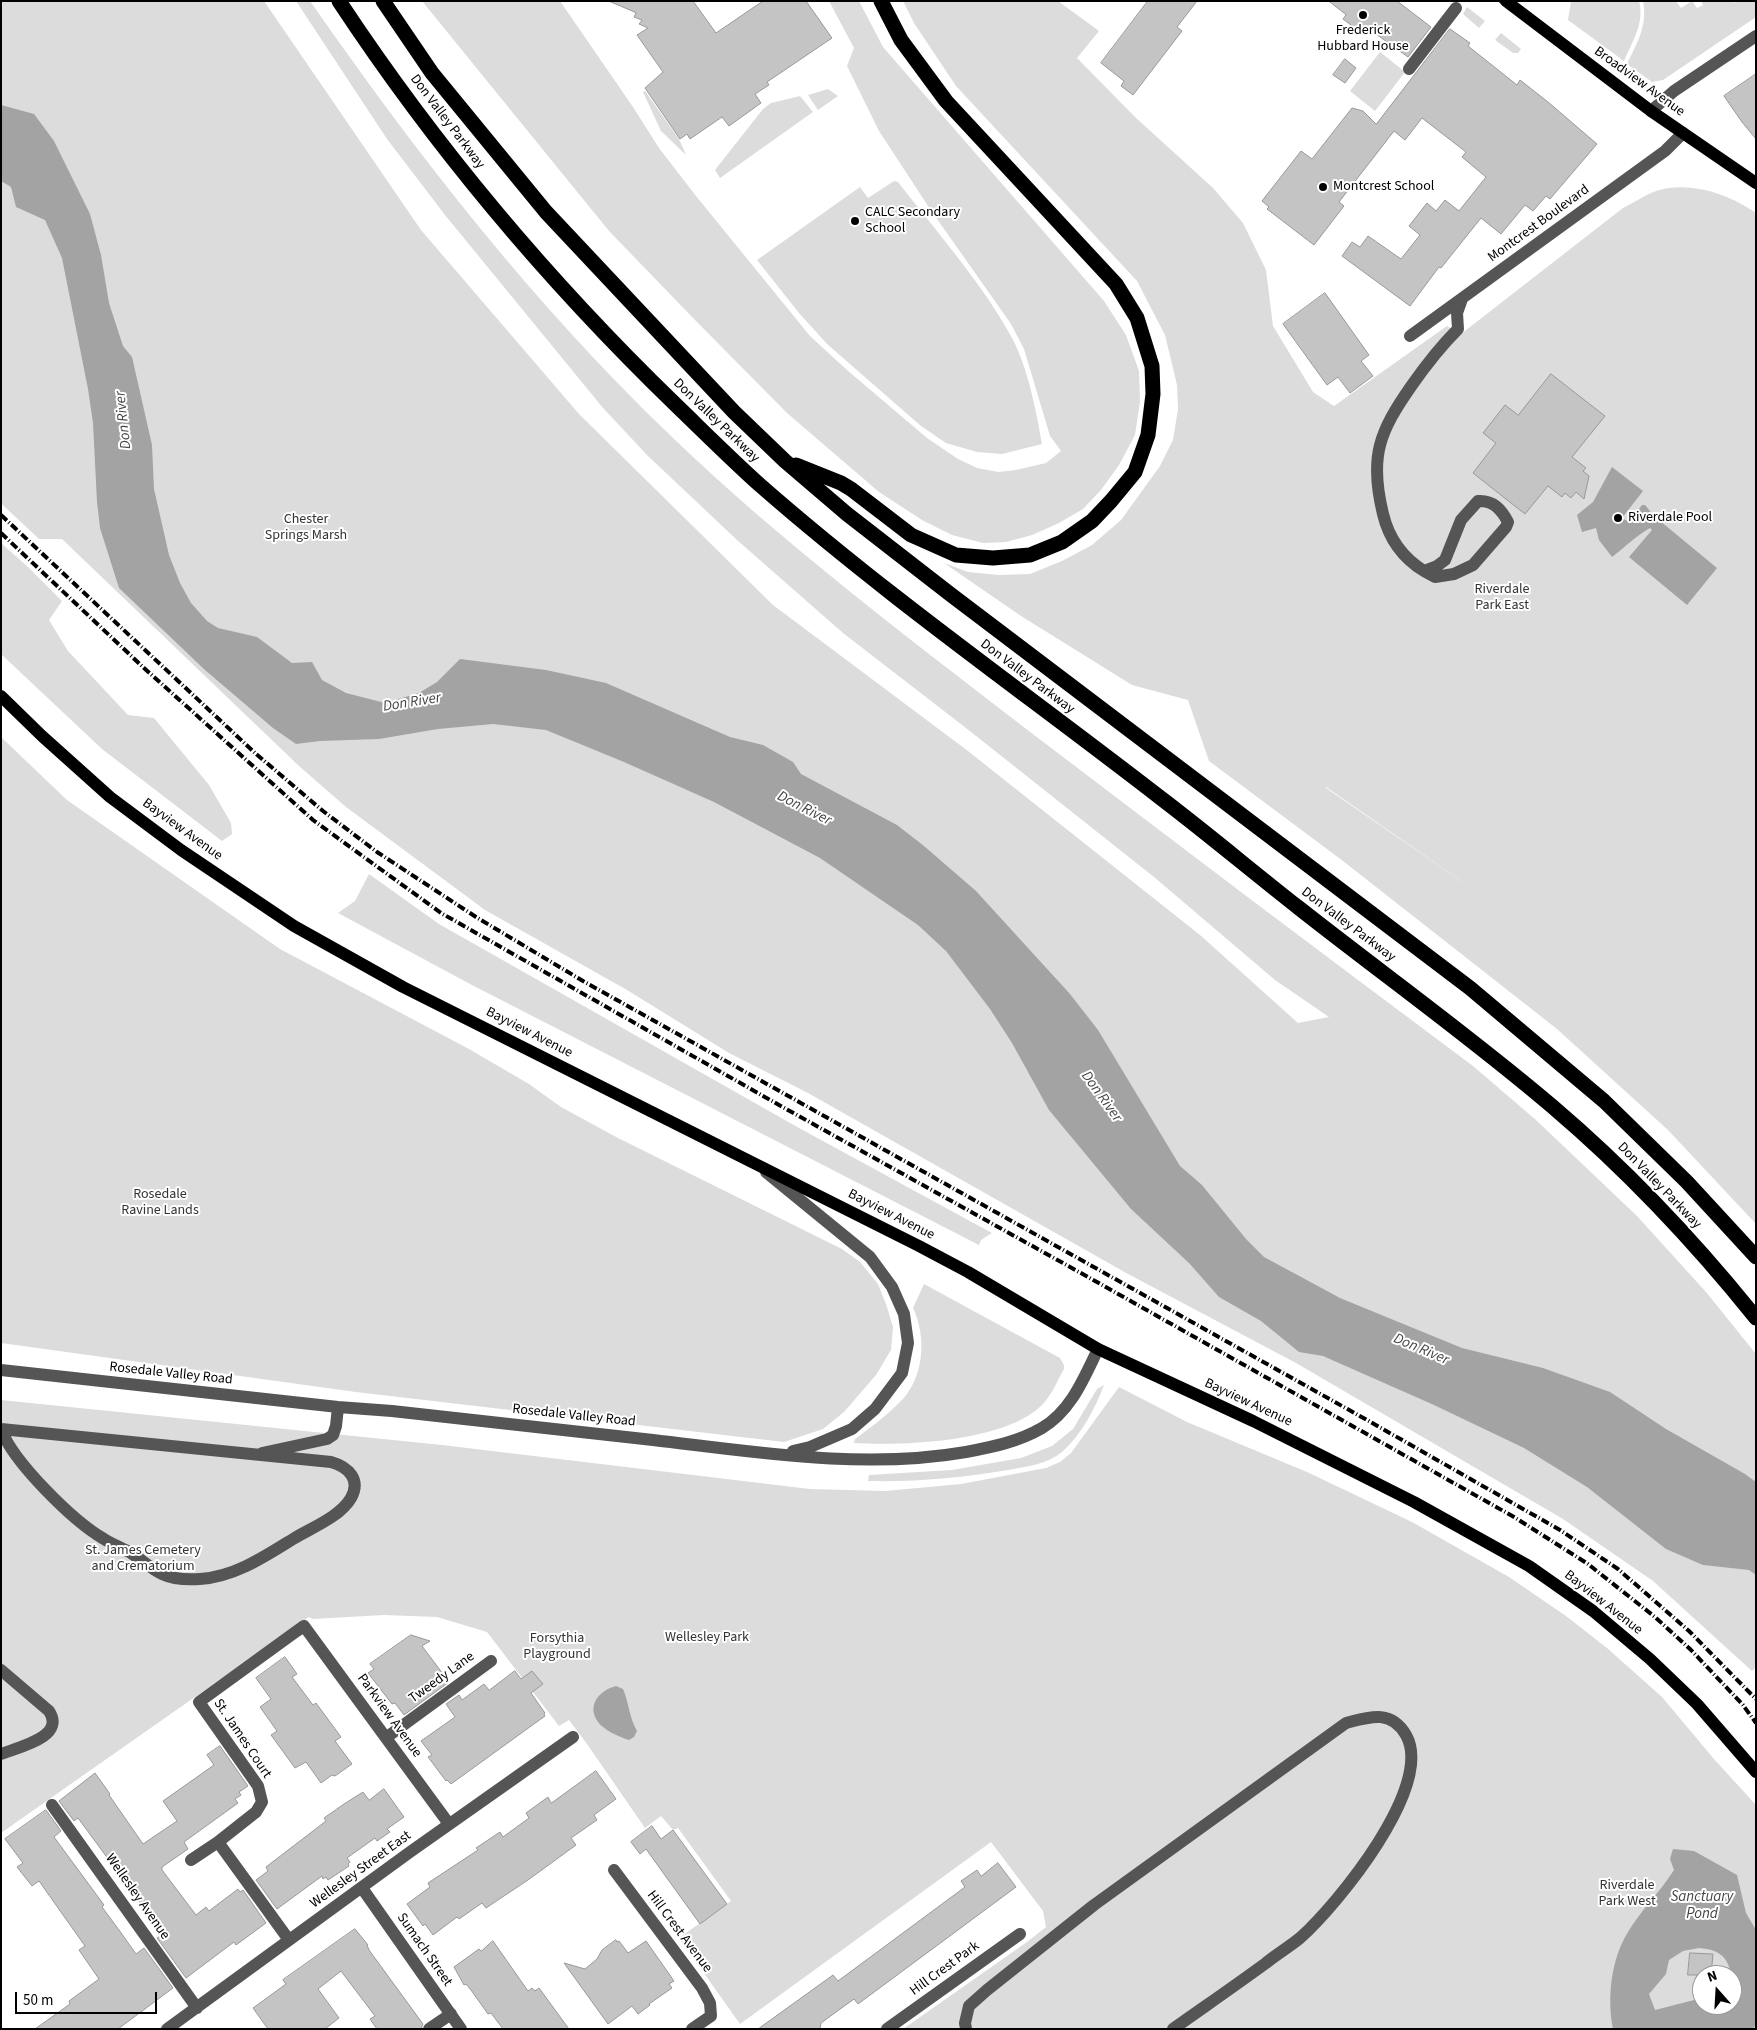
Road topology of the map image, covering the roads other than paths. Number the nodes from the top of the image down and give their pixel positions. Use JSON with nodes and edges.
{"nodes":[{"id":1,"x":338,"y":1,"type":"edge"},
{"id":2,"x":383,"y":1,"type":"edge"},
{"id":3,"x":881,"y":1,"type":"edge"},
{"id":4,"x":1506,"y":1,"type":"edge"},
{"id":5,"x":1456,"y":8,"type":"dead end"},
{"id":6,"x":1756,"y":36,"type":"edge"},
{"id":7,"x":1409,"y":69,"type":"dead end"},
{"id":8,"x":1651,"y":111,"type":"junction"},
{"id":9,"x":1683,"y":133,"type":"junction"},
{"id":10,"x":1756,"y":184,"type":"edge"},
{"id":11,"x":1462,"y":299,"type":"junction"},
{"id":12,"x":1410,"y":336,"type":"dead end"},
{"id":13,"x":785,"y":461,"type":"junction"},
{"id":14,"x":1424,"y":571,"type":"junction"},
{"id":15,"x":1,"y":696,"type":"edge"},
{"id":16,"x":750,"y":1159,"type":"junction"},
{"id":17,"x":1756,"y":1257,"type":"edge"},
{"id":18,"x":1756,"y":1318,"type":"edge"},
{"id":19,"x":1098,"y":1349,"type":"junction"},
{"id":20,"x":1,"y":1370,"type":"edge"},
{"id":21,"x":338,"y":1407,"type":"junction"},
{"id":22,"x":1,"y":1429,"type":"edge"},
{"id":23,"x":255,"y":1455,"type":"junction"},
{"id":24,"x":778,"y":1455,"type":"junction"},
{"id":25,"x":304,"y":1626,"type":"joint"},
{"id":26,"x":491,"y":1661,"type":"dead end"},
{"id":27,"x":1,"y":1670,"type":"edge"},
{"id":28,"x":387,"y":1737,"type":"junction"},
{"id":29,"x":573,"y":1737,"type":"dead end"},
{"id":30,"x":1,"y":1754,"type":"edge"},
{"id":31,"x":1756,"y":1772,"type":"edge"},
{"id":32,"x":52,"y":1805,"type":"dead end"},
{"id":33,"x":449,"y":1824,"type":"junction"},
{"id":34,"x":218,"y":1842,"type":"junction"},
{"id":35,"x":191,"y":1860,"type":"dead end"},
{"id":36,"x":614,"y":1870,"type":"dead end"},
{"id":37,"x":362,"y":1888,"type":"junction"},
{"id":38,"x":1020,"y":1934,"type":"dead end"},
{"id":39,"x":289,"y":1940,"type":"junction"},
{"id":40,"x":197,"y":2008,"type":"junction"},
{"id":41,"x":451,"y":2014,"type":"junction"},
{"id":42,"x":168,"y":2029,"type":"edge"},
{"id":43,"x":429,"y":2029,"type":"edge"},
{"id":44,"x":461,"y":2029,"type":"edge"},
{"id":45,"x":692,"y":2029,"type":"edge"},
{"id":46,"x":887,"y":2029,"type":"edge"},
{"id":47,"x":966,"y":2029,"type":"edge"},
{"id":48,"x":1173,"y":2029,"type":"edge"}],
"edges":[{"from":1,"to":18,"type":"highway","name":"Don Valley Parkway"},
{"from":2,"to":13,"type":"highway","name":"Don Valley Parkway"},
{"from":3,"to":13,"type":"highway"},
{"from":4,"to":8,"type":"main road","name":"Broadview Avenue"},
{"from":5,"to":7,"type":"street"},
{"from":6,"to":8,"type":"street"},
{"from":8,"to":9,"type":"main road","name":"Broadview Avenue"},
{"from":9,"to":10,"type":"main road","name":"Broadview Avenue"},
{"from":9,"to":11,"type":"street","name":"Montcrest Boulevard"},
{"from":11,"to":12,"type":"street","name":"Montcrest Boulevard"},
{"from":11,"to":14,"type":"street"},
{"from":13,"to":17,"type":"highway","name":"Don Valley Parkway"},
{"from":14,"to":14,"type":"street"},
{"from":15,"to":16,"type":"main road","name":"Bayview Avenue"},
{"from":16,"to":19,"type":"main road","name":"Bayview Avenue"},
{"from":16,"to":24,"type":"street"},
{"from":19,"to":24,"type":"street","name":"Rosedale Valley Road"},
{"from":19,"to":31,"type":"main road","name":"Bayview Avenue"},
{"from":20,"to":21,"type":"street","name":"Rosedale Valley Road"},
{"from":21,"to":23,"type":"street"},
{"from":21,"to":24,"type":"street","name":"Rosedale Valley Road"},
{"from":22,"to":23,"type":"street"},
{"from":22,"to":23,"type":"street"},
{"from":25,"to":28,"type":"street","name":"Parkview Avenue"},
{"from":25,"to":34,"type":"street","name":"St. James Court"},
{"from":26,"to":28,"type":"street","name":"Tweedy Lane"},
{"from":27,"to":30,"type":"street"},
{"from":28,"to":33,"type":"street","name":"Parkview Avenue"},
{"from":29,"to":33,"type":"street","name":"Wellesley Street East"},
{"from":32,"to":40,"type":"street","name":"Wellesley Avenue"},
{"from":33,"to":37,"type":"street","name":"Wellesley Street East"},
{"from":34,"to":35,"type":"street","name":"St. James Court"},
{"from":34,"to":39,"type":"street"},
{"from":36,"to":45,"type":"street","name":"Hill Crest Avenue"},
{"from":37,"to":39,"type":"street","name":"Wellesley Street East"},
{"from":37,"to":41,"type":"street","name":"Sumach Street"},
{"from":38,"to":46,"type":"street","name":"Hill Crest Park"},
{"from":39,"to":40,"type":"street","name":"Wellesley Street East"},
{"from":40,"to":42,"type":"street","name":"Wellesley Street East"},
{"from":41,"to":43,"type":"street"},
{"from":41,"to":44,"type":"street","name":"Sumach Street"},
{"from":47,"to":48,"type":"street"}]}
